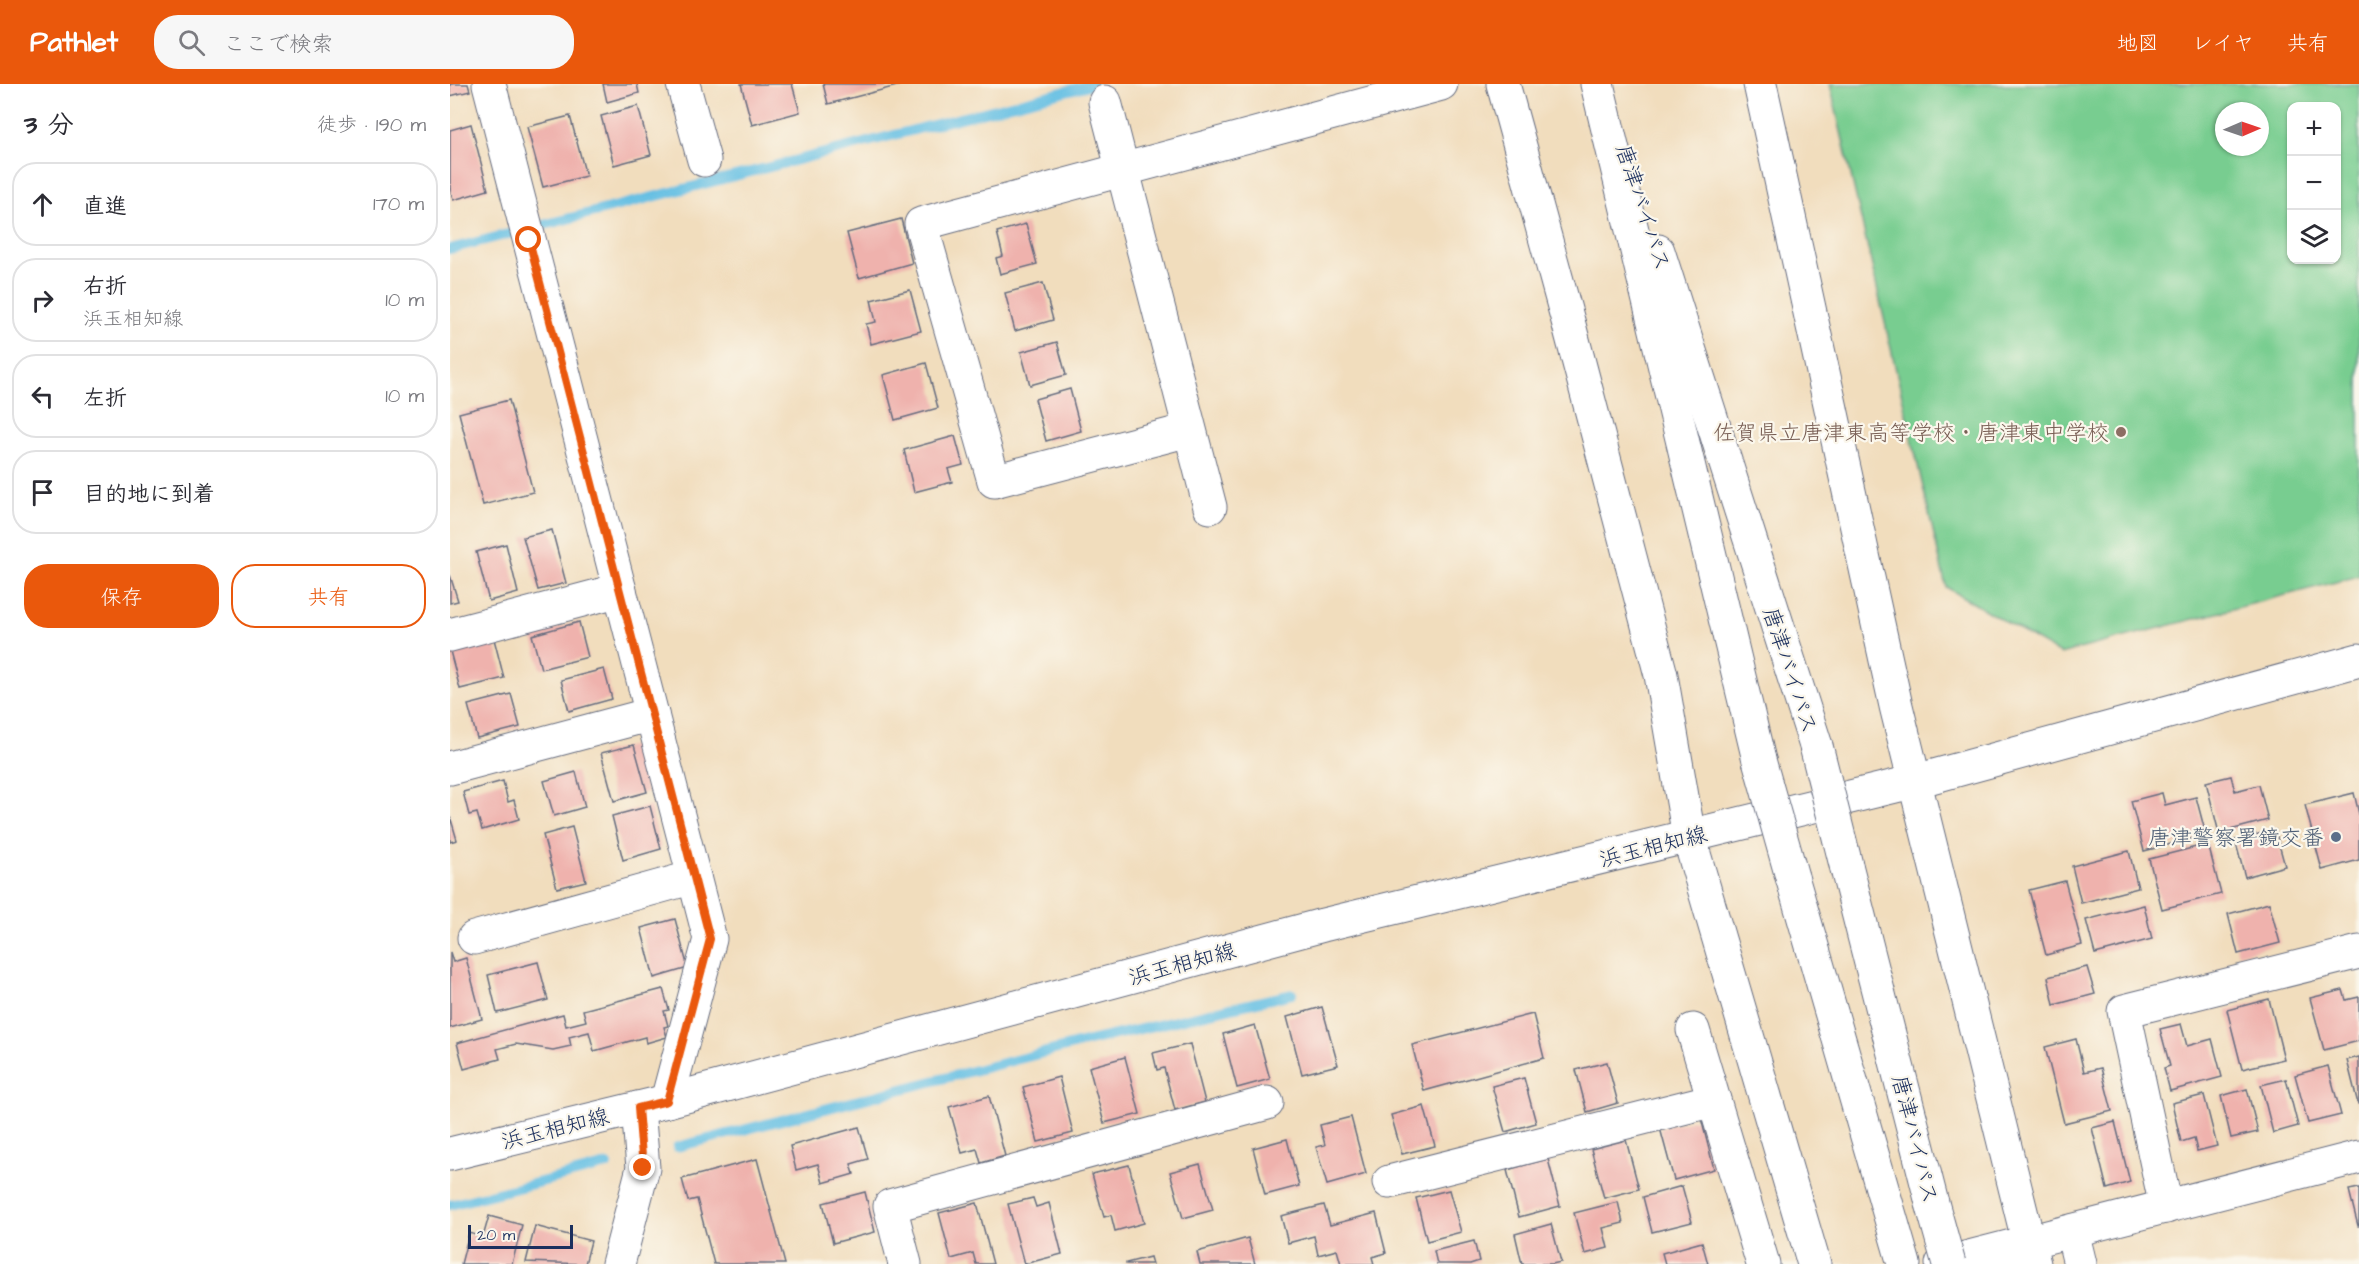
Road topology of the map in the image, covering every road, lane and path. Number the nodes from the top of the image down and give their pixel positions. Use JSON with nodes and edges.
{"nodes":[{"id":1,"x":489,"y":84,"type":"edge"},
{"id":2,"x":683,"y":84,"type":"edge"},
{"id":3,"x":1441,"y":84,"type":"edge"},
{"id":4,"x":1503,"y":84,"type":"edge"},
{"id":5,"x":1598,"y":84,"type":"edge"},
{"id":6,"x":1604,"y":84,"type":"edge"},
{"id":7,"x":1760,"y":84,"type":"edge"},
{"id":8,"x":1105,"y":102,"type":"dead end"},
{"id":9,"x":704,"y":160,"type":"dead end"},
{"id":10,"x":1122,"y":170,"type":"junction"},
{"id":11,"x":1190,"y":430,"type":"junction"},
{"id":12,"x":1210,"y":507,"type":"dead end"},
{"id":13,"x":620,"y":591,"type":"junction"},
{"id":14,"x":450,"y":635,"type":"edge"},
{"id":15,"x":2359,"y":660,"type":"edge"},
{"id":16,"x":652,"y":714,"type":"junction"},
{"id":17,"x":450,"y":768,"type":"edge"},
{"id":18,"x":1916,"y":781,"type":"junction"},
{"id":19,"x":1689,"y":837,"type":"junction"},
{"id":20,"x":694,"y":877,"type":"junction"},
{"id":21,"x":474,"y":938,"type":"dead end"},
{"id":22,"x":2359,"y":952,"type":"edge"},
{"id":23,"x":1693,"y":1030,"type":"dead end"},
{"id":24,"x":1714,"y":1100,"type":"junction"},
{"id":25,"x":1268,"y":1103,"type":"dead end"},
{"id":26,"x":652,"y":1104,"type":"junction"},
{"id":27,"x":450,"y":1154,"type":"edge"},
{"id":28,"x":2359,"y":1156,"type":"edge"},
{"id":29,"x":1389,"y":1182,"type":"dead end"},
{"id":30,"x":2166,"y":1207,"type":"junction"},
{"id":31,"x":2072,"y":1231,"type":"junction"},
{"id":32,"x":2031,"y":1253,"type":"edge"},
{"id":33,"x":618,"y":1264,"type":"edge"},
{"id":34,"x":905,"y":1264,"type":"edge"},
{"id":35,"x":1763,"y":1264,"type":"edge"},
{"id":36,"x":1814,"y":1264,"type":"edge"},
{"id":37,"x":1904,"y":1264,"type":"edge"},
{"id":38,"x":1942,"y":1264,"type":"edge"},
{"id":39,"x":1949,"y":1264,"type":"edge"},
{"id":40,"x":2080,"y":1264,"type":"edge"}],
"edges":[{"from":1,"to":13,"type":"main road"},
{"from":2,"to":9,"type":"main road"},
{"from":3,"to":10,"type":"main road"},
{"from":4,"to":19,"type":"main road"},
{"from":5,"to":37,"type":"main road","name":"唐津バイパス","bridge":true},
{"from":6,"to":39,"type":"main road","name":"唐津バイパス","bridge":true},
{"from":7,"to":18,"type":"main road"},
{"from":8,"to":10,"type":"main road"},
{"from":10,"to":11,"type":"main road"},
{"from":10,"to":11,"type":"main road"},
{"from":11,"to":12,"type":"main road"},
{"from":13,"to":14,"type":"main road"},
{"from":13,"to":16,"type":"main road"},
{"from":15,"to":18,"type":"main road","name":"浜玉相知線"},
{"from":16,"to":17,"type":"main road"},
{"from":16,"to":20,"type":"main road"},
{"from":18,"to":19,"type":"main road","name":"浜玉相知線"},
{"from":18,"to":32,"type":"main road"},
{"from":19,"to":26,"type":"main road","name":"浜玉相知線"},
{"from":19,"to":36,"type":"main road"},
{"from":20,"to":21,"type":"main road"},
{"from":20,"to":26,"type":"main road"},
{"from":22,"to":30,"type":"main road"},
{"from":23,"to":24,"type":"main road"},
{"from":24,"to":29,"type":"main road"},
{"from":24,"to":35,"type":"main road"},
{"from":25,"to":34,"type":"main road"},
{"from":26,"to":27,"type":"main road","name":"浜玉相知線"},
{"from":26,"to":33,"type":"main road"},
{"from":28,"to":30,"type":"main road"},
{"from":30,"to":31,"type":"main road"},
{"from":31,"to":32,"type":"main road"},
{"from":31,"to":40,"type":"main road"},
{"from":32,"to":38,"type":"main road"}]}
